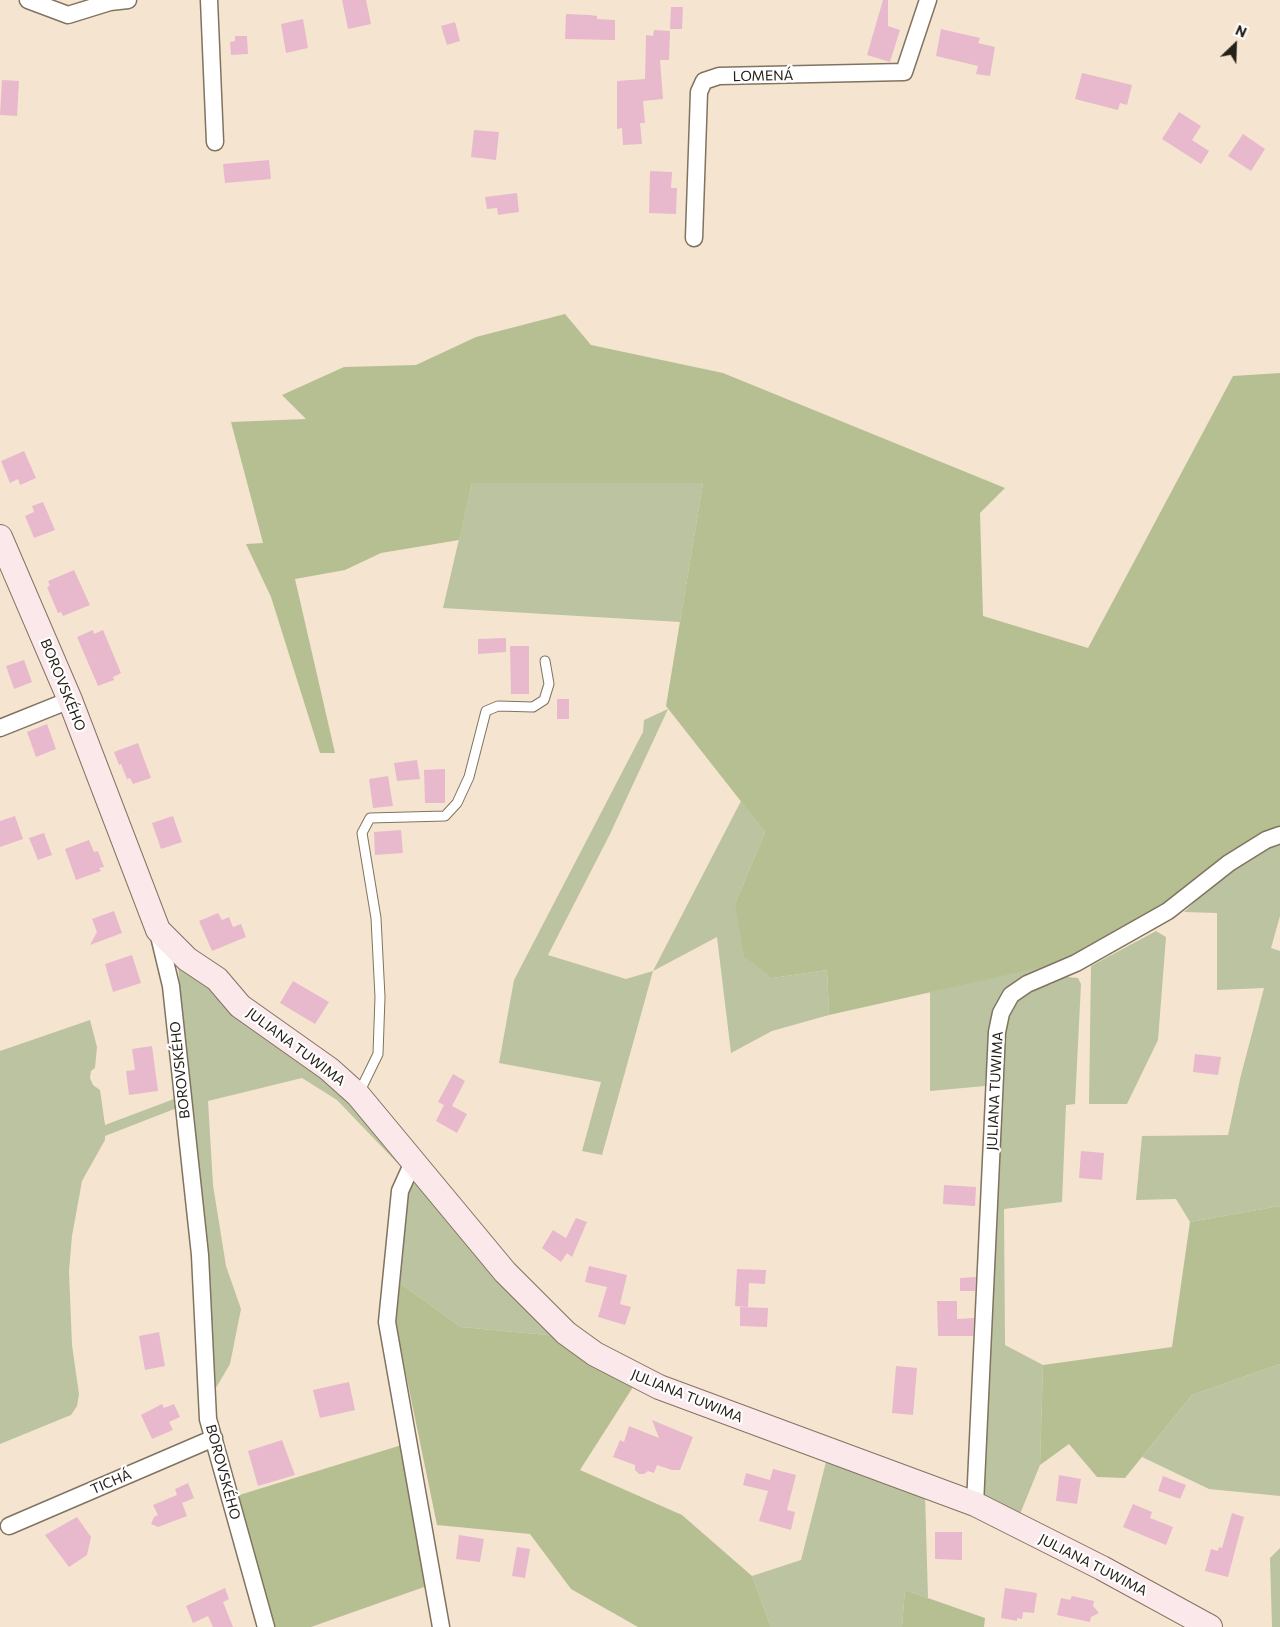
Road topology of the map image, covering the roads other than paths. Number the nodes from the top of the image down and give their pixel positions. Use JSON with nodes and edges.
{"nodes":[{"id":1,"x":28,"y":0,"type":"edge"},
{"id":2,"x":128,"y":0,"type":"edge"},
{"id":3,"x":209,"y":0,"type":"edge"},
{"id":4,"x":928,"y":0,"type":"edge"},
{"id":5,"x":215,"y":142,"type":"dead end"},
{"id":6,"x":694,"y":238,"type":"dead end"},
{"id":7,"x":0,"y":537,"type":"edge"},
{"id":8,"x":545,"y":661,"type":"dead end"},
{"id":9,"x":70,"y":700,"type":"junction"},
{"id":10,"x":0,"y":728,"type":"edge"},
{"id":11,"x":1280,"y":835,"type":"edge"},
{"id":12,"x":158,"y":930,"type":"joint"},
{"id":13,"x":178,"y":965,"type":"junction"},
{"id":14,"x":358,"y":1095,"type":"junction"},
{"id":15,"x":414,"y":1160,"type":"junction"},
{"id":16,"x":214,"y":1438,"type":"junction"},
{"id":17,"x":975,"y":1504,"type":"junction"},
{"id":18,"x":9,"y":1526,"type":"dead end"},
{"id":19,"x":266,"y":1627,"type":"edge"},
{"id":20,"x":441,"y":1627,"type":"edge"},
{"id":21,"x":1210,"y":1627,"type":"edge"}],
"edges":[{"from":1,"to":2,"type":"street"},
{"from":3,"to":5,"type":"street"},
{"from":4,"to":6,"type":"street","name":"LOMENÁ"},
{"from":7,"to":9,"type":"street","name":"BOROVSKÉHO"},
{"from":8,"to":14,"type":"lane"},
{"from":9,"to":10,"type":"street"},
{"from":9,"to":12,"type":"street","name":"BOROVSKÉHO"},
{"from":11,"to":17,"type":"street","name":"JULIANA TUWIMA"},
{"from":12,"to":13,"type":"street","name":"JULIANA TUWIMA"},
{"from":13,"to":14,"type":"street","name":"JULIANA TUWIMA"},
{"from":13,"to":16,"type":"street","name":"BOROVSKÉHO"},
{"from":14,"to":15,"type":"street","name":"JULIANA TUWIMA"},
{"from":15,"to":17,"type":"street","name":"JULIANA TUWIMA"},
{"from":15,"to":20,"type":"street"},
{"from":16,"to":18,"type":"street","name":"TICHÁ"},
{"from":16,"to":19,"type":"street","name":"BOROVSKÉHO"},
{"from":17,"to":21,"type":"street","name":"JULIANA TUWIMA"}]}
